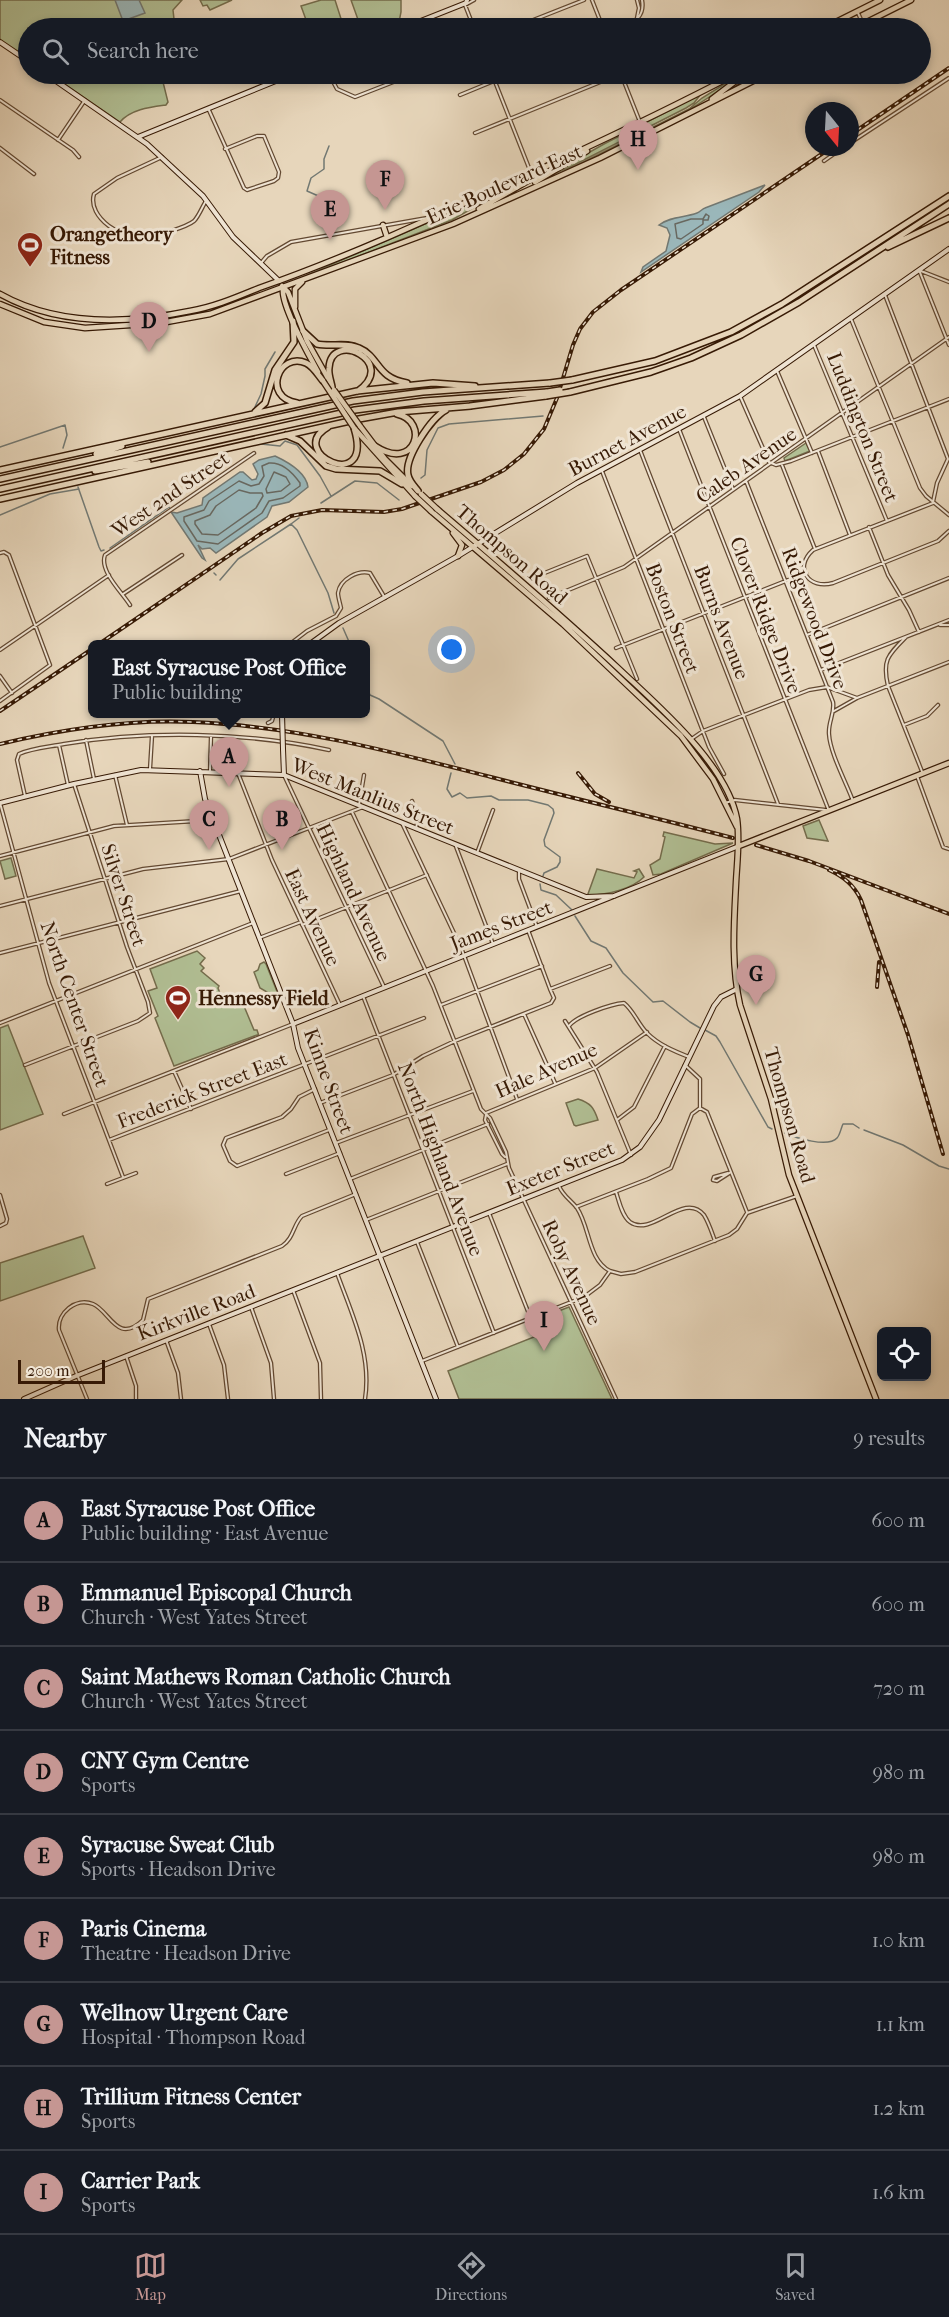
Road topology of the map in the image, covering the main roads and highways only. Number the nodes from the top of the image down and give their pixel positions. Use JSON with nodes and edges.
{"nodes":[{"id":1,"x":880,"y":0,"type":"edge"},
{"id":2,"x":910,"y":0,"type":"edge"},
{"id":3,"x":845,"y":18,"type":"edge"},
{"id":4,"x":875,"y":18,"type":"edge"},
{"id":5,"x":726,"y":84,"type":"edge"},
{"id":6,"x":731,"y":84,"type":"edge"},
{"id":7,"x":534,"y":180,"type":"junction"},
{"id":8,"x":949,"y":195,"type":"edge"},
{"id":9,"x":949,"y":204,"type":"edge"},
{"id":10,"x":949,"y":218,"type":"edge"},
{"id":11,"x":459,"y":221,"type":"junction"},
{"id":12,"x":383,"y":225,"type":"road end"},
{"id":13,"x":387,"y":237,"type":"junction"},
{"id":14,"x":860,"y":262,"type":"junction"},
{"id":15,"x":303,"y":280,"type":"junction"},
{"id":16,"x":282,"y":286,"type":"junction"},
{"id":17,"x":0,"y":294,"type":"edge"},
{"id":18,"x":0,"y":304,"type":"edge"},
{"id":19,"x":296,"y":312,"type":"junction"},
{"id":20,"x":293,"y":321,"type":"junction"},
{"id":21,"x":303,"y":331,"type":"junction"},
{"id":22,"x":322,"y":381,"type":"junction"},
{"id":23,"x":414,"y":384,"type":"junction"},
{"id":24,"x":487,"y":387,"type":"junction"},
{"id":25,"x":333,"y":388,"type":"junction"},
{"id":26,"x":357,"y":391,"type":"junction"},
{"id":27,"x":547,"y":394,"type":"junction"},
{"id":28,"x":311,"y":401,"type":"junction"},
{"id":29,"x":471,"y":406,"type":"junction"},
{"id":30,"x":380,"y":415,"type":"junction"},
{"id":31,"x":239,"y":417,"type":"junction"},
{"id":32,"x":335,"y":423,"type":"junction"},
{"id":33,"x":357,"y":427,"type":"junction"},
{"id":34,"x":161,"y":435,"type":"junction"},
{"id":35,"x":273,"y":436,"type":"junction"},
{"id":36,"x":375,"y":446,"type":"junction"},
{"id":37,"x":185,"y":457,"type":"junction"},
{"id":38,"x":69,"y":464,"type":"junction"},
{"id":39,"x":0,"y":470,"type":"edge"},
{"id":40,"x":0,"y":479,"type":"edge"},
{"id":41,"x":28,"y":483,"type":"junction"},
{"id":42,"x":402,"y":484,"type":"junction"},
{"id":43,"x":0,"y":489,"type":"edge"},
{"id":44,"x":418,"y":494,"type":"junction"},
{"id":45,"x":0,"y":499,"type":"edge"},
{"id":46,"x":446,"y":524,"type":"junction"},
{"id":47,"x":475,"y":545,"type":"junction"},
{"id":48,"x":458,"y":556,"type":"road end"},
{"id":49,"x":949,"y":763,"type":"edge"},
{"id":50,"x":738,"y":846,"type":"junction"},
{"id":51,"x":876,"y":1399,"type":"edge"}],
"edges":[{"from":1,"to":3,"type":"main road"},
{"from":2,"to":4,"type":"main road"},
{"from":5,"to":7,"type":"main road","name":"Erie Boulevard East"},
{"from":6,"to":7,"type":"main road","name":"Erie Boulevard East"},
{"from":7,"to":11,"type":"main road"},
{"from":7,"to":11,"type":"main road","name":"Erie Boulevard East"},
{"from":7,"to":13,"type":"main road","name":"Erie Boulevard East"},
{"from":8,"to":24,"type":"highway","bridge":true},
{"from":9,"to":14,"type":"highway"},
{"from":10,"to":14,"type":"highway"},
{"from":11,"to":15,"type":"main road","name":"Erie Boulevard East"},
{"from":12,"to":13,"type":"main road"},
{"from":13,"to":16,"type":"main road","name":"Erie Boulevard East"},
{"from":14,"to":27,"type":"highway","bridge":true},
{"from":15,"to":16,"type":"main road","name":"Erie Boulevard East"},
{"from":15,"to":19,"type":"main road"},
{"from":16,"to":17,"type":"main road","name":"Erie Boulevard East"},
{"from":16,"to":18,"type":"main road","name":"Erie Boulevard East"},
{"from":16,"to":19,"type":"main road","name":"Thompson Road"},
{"from":16,"to":20,"type":"main road","name":"Thompson Road"},
{"from":19,"to":21,"type":"main road","name":"Thompson Road"},
{"from":20,"to":22,"type":"main road","name":"Thompson Road"},
{"from":20,"to":31,"type":"highway"},
{"from":21,"to":23,"type":"highway"},
{"from":21,"to":25,"type":"main road","name":"Thompson Road"},
{"from":22,"to":28,"type":"highway"},
{"from":22,"to":33,"type":"main road","name":"Thompson Road","bridge":true},
{"from":23,"to":24,"type":"highway"},
{"from":23,"to":26,"type":"highway"},
{"from":24,"to":38,"type":"highway"},
{"from":25,"to":26,"type":"highway"},
{"from":25,"to":33,"type":"main road","name":"Thompson Road","bridge":true},
{"from":26,"to":28,"type":"highway"},
{"from":27,"to":29,"type":"highway"},
{"from":27,"to":41,"type":"highway"},
{"from":28,"to":31,"type":"highway"},
{"from":29,"to":30,"type":"highway"},
{"from":29,"to":44,"type":"highway"},
{"from":30,"to":32,"type":"highway"},
{"from":30,"to":36,"type":"highway"},
{"from":31,"to":34,"type":"highway"},
{"from":32,"to":33,"type":"highway"},
{"from":32,"to":35,"type":"highway"},
{"from":33,"to":36,"type":"main road","name":"Thompson Road"},
{"from":33,"to":42,"type":"main road","name":"Thompson Road"},
{"from":34,"to":38,"type":"highway"},
{"from":34,"to":39,"type":"highway"},
{"from":35,"to":37,"type":"highway"},
{"from":35,"to":42,"type":"highway"},
{"from":36,"to":44,"type":"main road","name":"Thompson Road"},
{"from":37,"to":41,"type":"highway"},
{"from":37,"to":45,"type":"highway"},
{"from":38,"to":40,"type":"highway"},
{"from":41,"to":43,"type":"highway"},
{"from":42,"to":44,"type":"main road","name":"Thompson Road"},
{"from":44,"to":46,"type":"main road","name":"Thompson Road","bridge":true},
{"from":44,"to":47,"type":"main road","name":"Thompson Road","bridge":true},
{"from":46,"to":47,"type":"main road","name":"Thompson Road"},
{"from":46,"to":48,"type":"main road"},
{"from":47,"to":50,"type":"main road","name":"Thompson Road"},
{"from":49,"to":50,"type":"main road","name":"James Street"},
{"from":50,"to":51,"type":"main road","name":"Thompson Road"}]}
